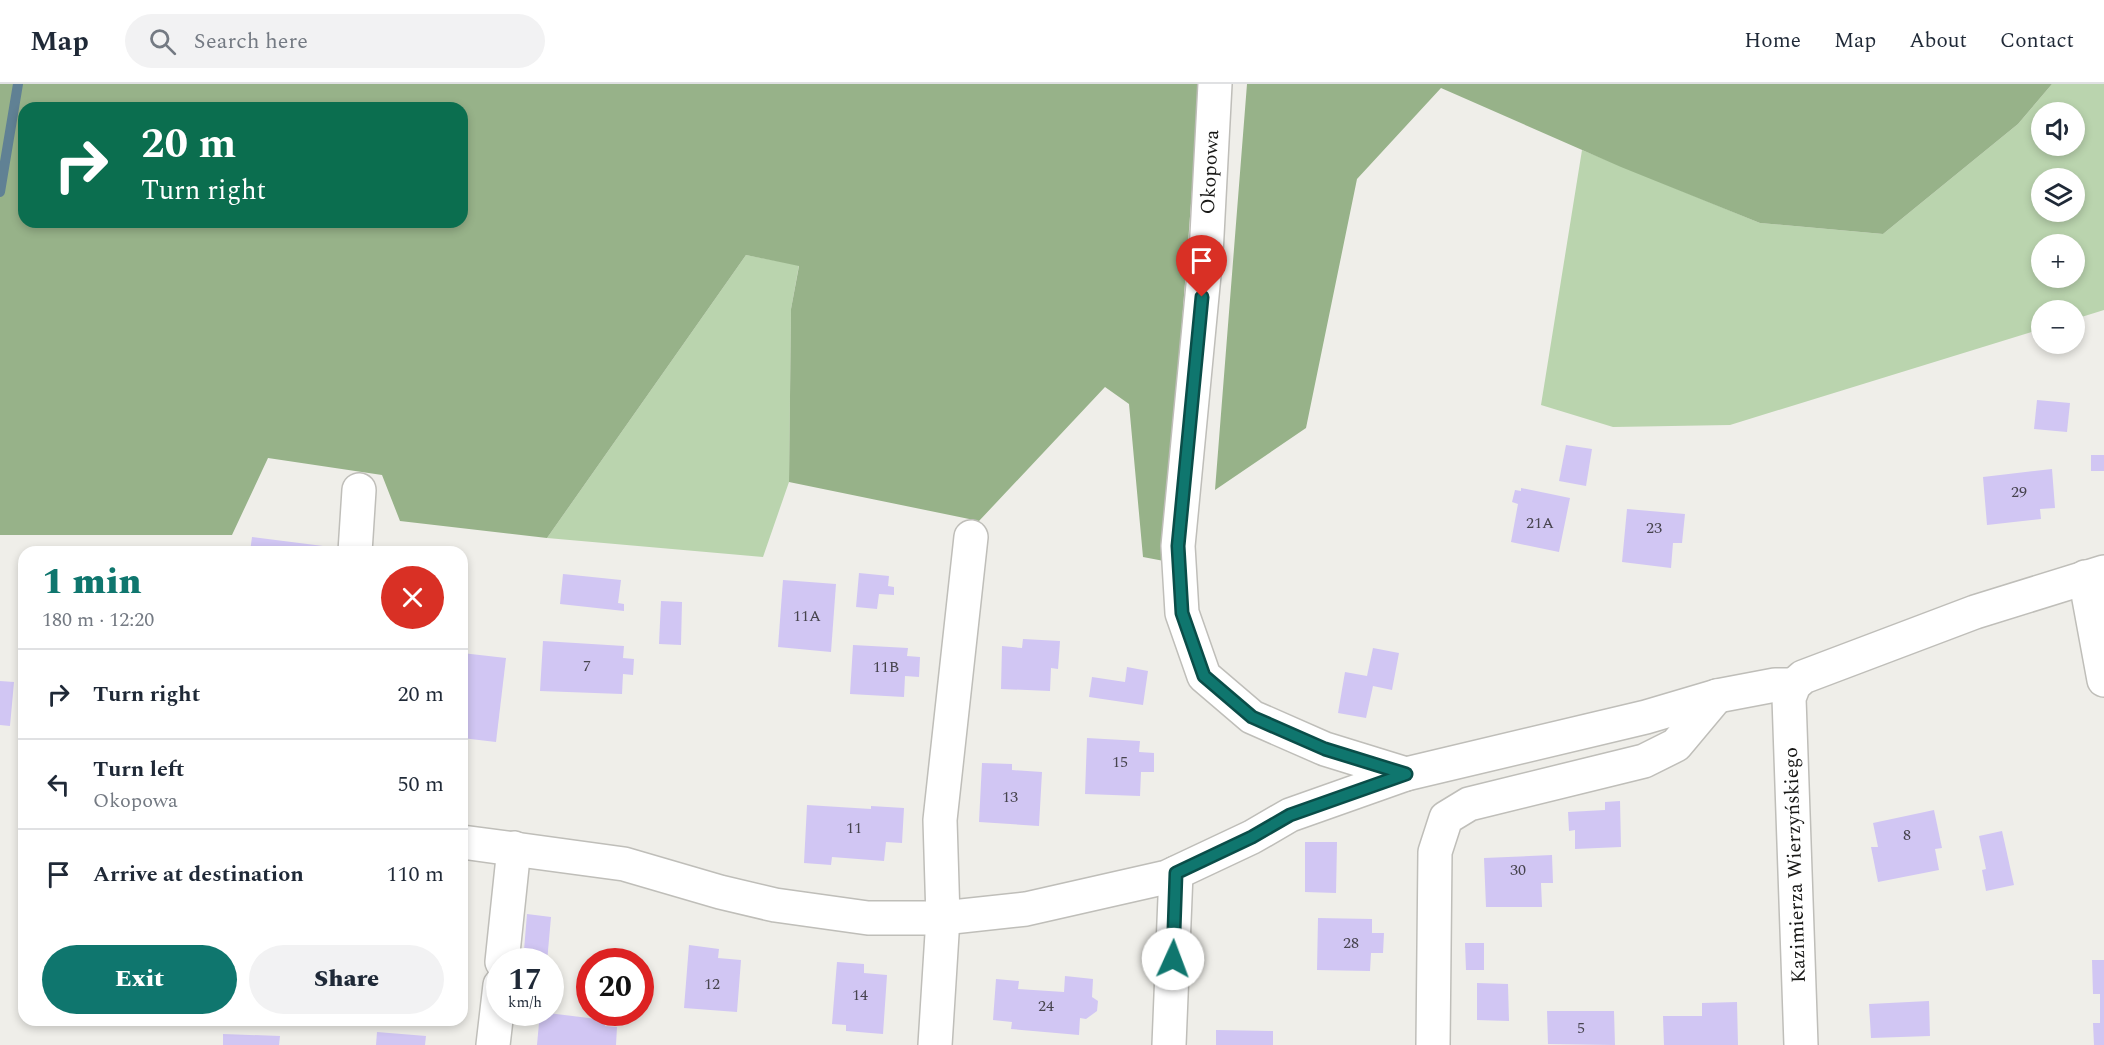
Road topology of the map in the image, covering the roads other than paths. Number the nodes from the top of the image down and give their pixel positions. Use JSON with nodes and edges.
{"nodes":[{"id":1,"x":1215,"y":84,"type":"edge"},
{"id":2,"x":359,"y":490,"type":"dead end"},
{"id":3,"x":971,"y":537,"type":"dead end"},
{"id":4,"x":355,"y":546,"type":"edge"},
{"id":5,"x":2095,"y":574,"type":"edge"},
{"id":6,"x":2104,"y":680,"type":"edge"},
{"id":7,"x":1794,"y":685,"type":"junction"},
{"id":8,"x":1717,"y":696,"type":"junction"},
{"id":9,"x":1406,"y":774,"type":"junction"},
{"id":10,"x":468,"y":843,"type":"edge"},
{"id":11,"x":514,"y":848,"type":"junction"},
{"id":12,"x":1176,"y":873,"type":"junction"},
{"id":13,"x":943,"y":918,"type":"junction"},
{"id":14,"x":503,"y":948,"type":"edge"},
{"id":15,"x":495,"y":1026,"type":"edge"},
{"id":16,"x":493,"y":1045,"type":"edge"},
{"id":17,"x":935,"y":1045,"type":"edge"},
{"id":18,"x":1169,"y":1045,"type":"edge"},
{"id":19,"x":1433,"y":1045,"type":"edge"},
{"id":20,"x":1801,"y":1045,"type":"edge"}],
"edges":[{"from":1,"to":9,"type":"street","name":"Okopowa"},
{"from":2,"to":4,"type":"street"},
{"from":3,"to":13,"type":"street"},
{"from":5,"to":6,"type":"street"},
{"from":5,"to":7,"type":"street"},
{"from":7,"to":8,"type":"street"},
{"from":7,"to":20,"type":"street","name":"Kazimierza Wierzyńskiego"},
{"from":8,"to":9,"type":"street"},
{"from":8,"to":19,"type":"street"},
{"from":9,"to":12,"type":"street"},
{"from":10,"to":11,"type":"street"},
{"from":11,"to":13,"type":"street"},
{"from":11,"to":14,"type":"street"},
{"from":12,"to":13,"type":"street"},
{"from":12,"to":18,"type":"street"},
{"from":13,"to":17,"type":"street"},
{"from":15,"to":16,"type":"street"}]}
